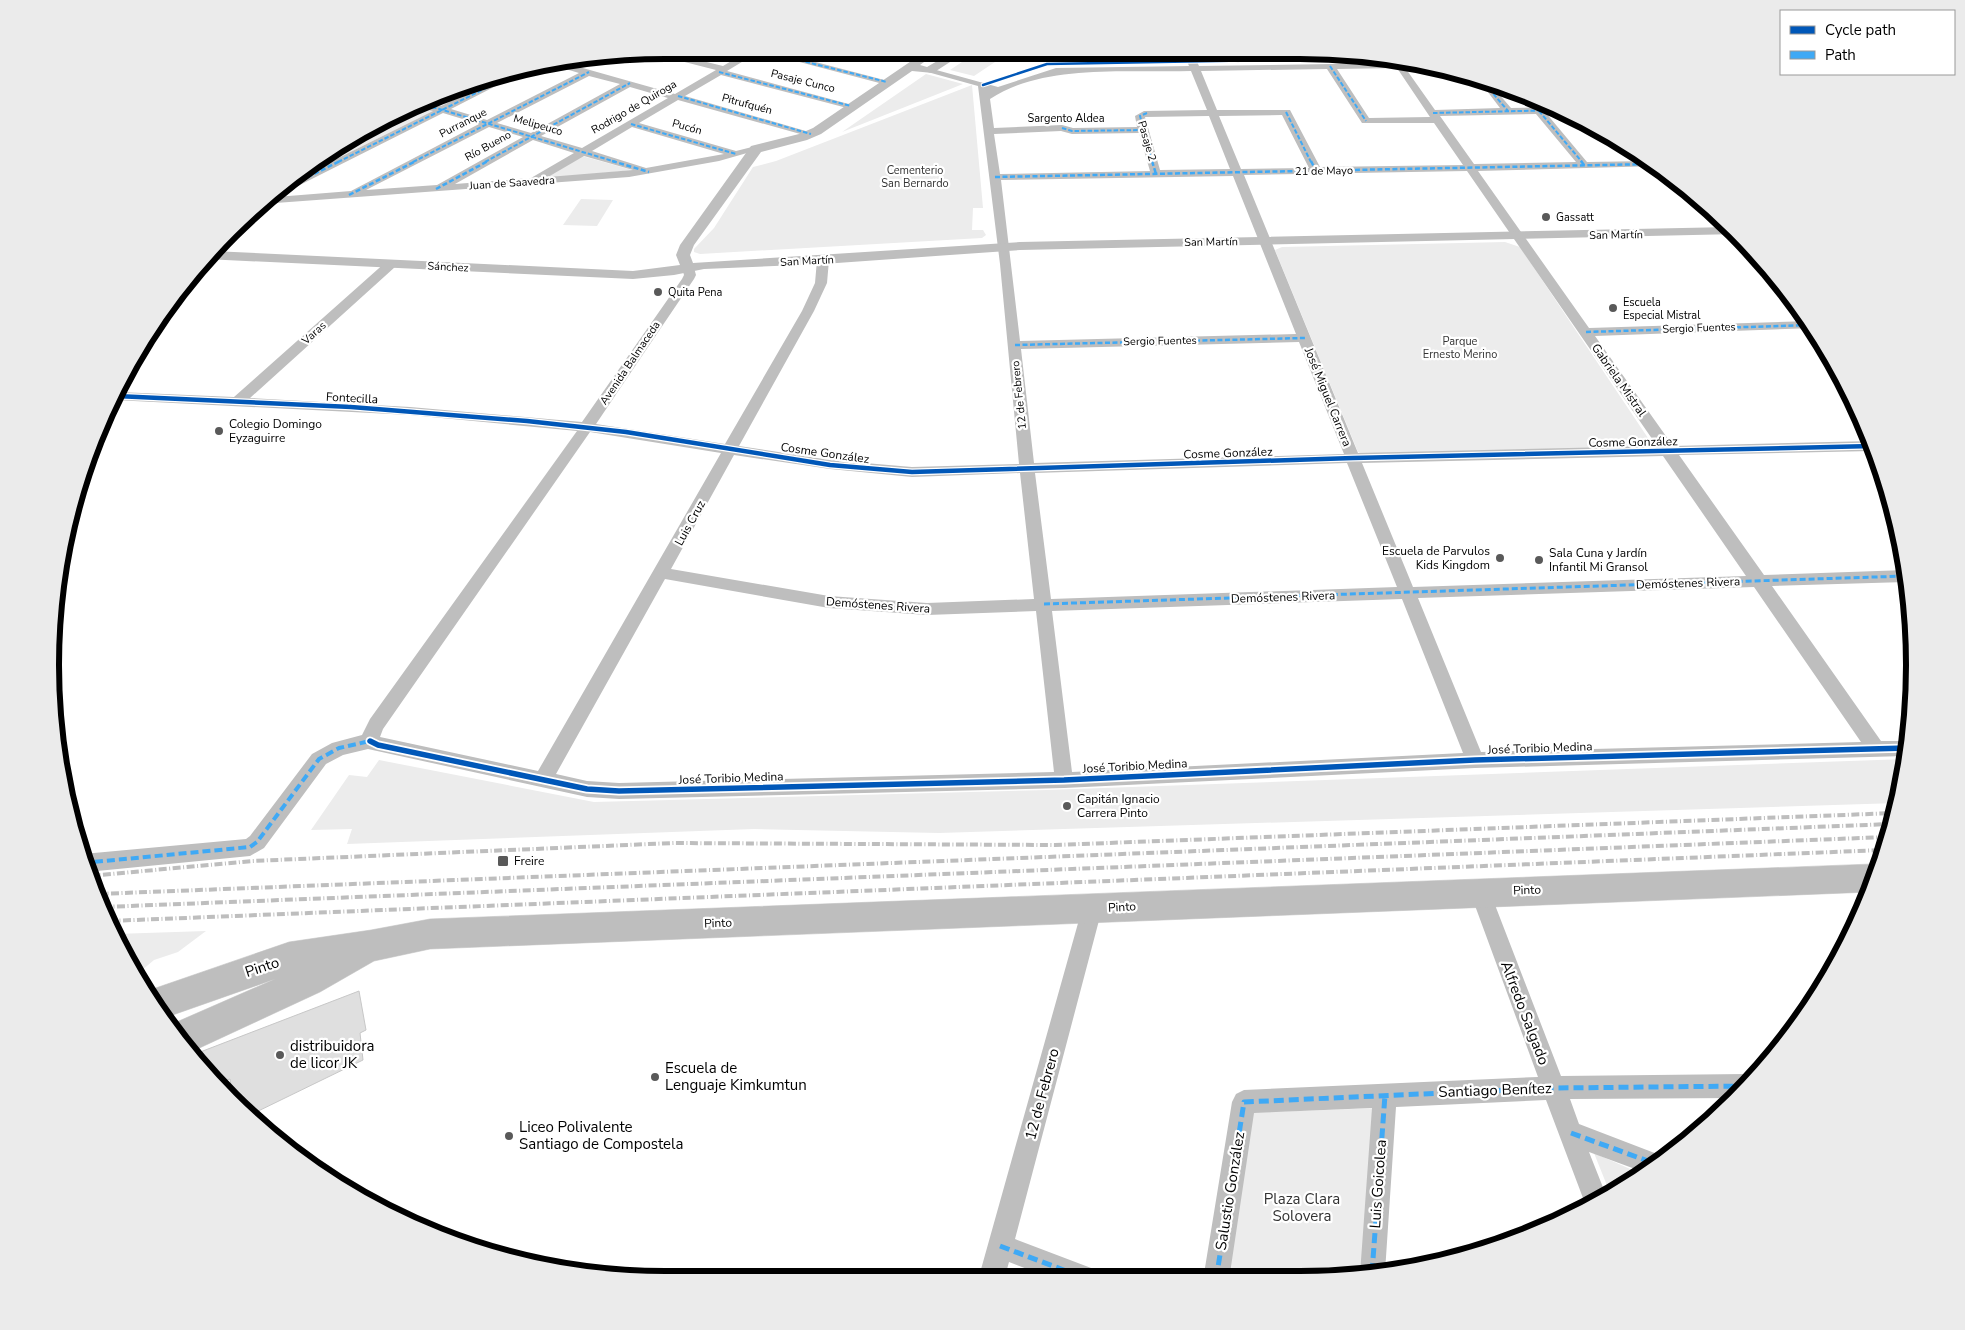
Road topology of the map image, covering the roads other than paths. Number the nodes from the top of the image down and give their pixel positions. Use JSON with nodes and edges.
{"nodes":[{"id":1,"x":681,"y":59,"type":"edge"},
{"id":2,"x":741,"y":59,"type":"edge"},
{"id":3,"x":794,"y":59,"type":"edge"},
{"id":4,"x":922,"y":59,"type":"edge"},
{"id":5,"x":948,"y":59,"type":"edge"},
{"id":6,"x":1314,"y":59,"type":"edge"},
{"id":7,"x":1191,"y":60,"type":"edge"},
{"id":8,"x":1238,"y":60,"type":"joint"},
{"id":9,"x":1283,"y":60,"type":"joint"},
{"id":10,"x":1374,"y":63,"type":"edge"},
{"id":11,"x":1330,"y":66,"type":"junction"},
{"id":12,"x":569,"y":67,"type":"edge"},
{"id":13,"x":910,"y":67,"type":"junction"},
{"id":14,"x":1403,"y":68,"type":"edge"},
{"id":15,"x":721,"y":71,"type":"junction"},
{"id":16,"x":589,"y":72,"type":"junction"},
{"id":17,"x":929,"y":72,"type":"junction"},
{"id":18,"x":497,"y":82,"type":"edge"},
{"id":19,"x":887,"y":82,"type":"junction"},
{"id":20,"x":630,"y":83,"type":"junction"},
{"id":21,"x":982,"y":85,"type":"junction"},
{"id":22,"x":1001,"y":88,"type":"junction"},
{"id":23,"x":1489,"y":89,"type":"edge"},
{"id":24,"x":678,"y":96,"type":"junction"},
{"id":25,"x":985,"y":98,"type":"junction"},
{"id":26,"x":851,"y":106,"type":"junction"},
{"id":27,"x":426,"y":108,"type":"edge"},
{"id":28,"x":442,"y":110,"type":"junction"},
{"id":29,"x":1539,"y":111,"type":"junction"},
{"id":30,"x":1545,"y":111,"type":"edge"},
{"id":31,"x":1212,"y":112,"type":"junction"},
{"id":32,"x":1508,"y":112,"type":"junction"},
{"id":33,"x":1436,"y":116,"type":"junction"},
{"id":34,"x":488,"y":124,"type":"junction"},
{"id":35,"x":631,"y":124,"type":"junction"},
{"id":36,"x":1143,"y":130,"type":"junction"},
{"id":37,"x":989,"y":132,"type":"junction"},
{"id":38,"x":811,"y":134,"type":"junction"},
{"id":39,"x":532,"y":136,"type":"junction"},
{"id":40,"x":756,"y":149,"type":"junction"},
{"id":41,"x":583,"y":152,"type":"junction"},
{"id":42,"x":736,"y":154,"type":"junction"},
{"id":43,"x":1641,"y":164,"type":"edge"},
{"id":44,"x":1584,"y":165,"type":"junction"},
{"id":45,"x":1472,"y":168,"type":"junction"},
{"id":46,"x":1316,"y":171,"type":"junction"},
{"id":47,"x":649,"y":172,"type":"junction"},
{"id":48,"x":1237,"y":173,"type":"junction"},
{"id":49,"x":1156,"y":174,"type":"junction"},
{"id":50,"x":994,"y":177,"type":"junction"},
{"id":51,"x":301,"y":181,"type":"edge"},
{"id":52,"x":530,"y":182,"type":"junction"},
{"id":53,"x":436,"y":189,"type":"junction"},
{"id":54,"x":349,"y":195,"type":"junction"},
{"id":55,"x":276,"y":200,"type":"edge"},
{"id":56,"x":1724,"y":231,"type":"edge"},
{"id":57,"x":1519,"y":235,"type":"junction"},
{"id":58,"x":1266,"y":240,"type":"junction"},
{"id":59,"x":1003,"y":248,"type":"junction"},
{"id":60,"x":218,"y":255,"type":"edge"},
{"id":61,"x":823,"y":260,"type":"junction"},
{"id":62,"x":391,"y":264,"type":"junction"},
{"id":63,"x":688,"y":268,"type":"junction"},
{"id":64,"x":1802,"y":325,"type":"edge"},
{"id":65,"x":1586,"y":332,"type":"junction"},
{"id":66,"x":1305,"y":338,"type":"junction"},
{"id":67,"x":1015,"y":345,"type":"junction"},
{"id":68,"x":121,"y":396,"type":"edge"},
{"id":69,"x":237,"y":402,"type":"junction"},
{"id":70,"x":586,"y":427,"type":"junction"},
{"id":71,"x":1865,"y":446,"type":"edge"},
{"id":72,"x":731,"y":449,"type":"junction"},
{"id":73,"x":1669,"y":452,"type":"junction"},
{"id":74,"x":1353,"y":458,"type":"junction"},
{"id":75,"x":1027,"y":470,"type":"junction"},
{"id":76,"x":662,"y":573,"type":"junction"},
{"id":77,"x":1899,"y":576,"type":"edge"},
{"id":78,"x":1760,"y":581,"type":"junction"},
{"id":79,"x":1408,"y":592,"type":"junction"},
{"id":80,"x":1044,"y":604,"type":"junction"},
{"id":81,"x":370,"y":741,"type":"junction"},
{"id":82,"x":1900,"y":748,"type":"edge"},
{"id":83,"x":1876,"y":749,"type":"junction"},
{"id":84,"x":1476,"y":760,"type":"junction"},
{"id":85,"x":543,"y":780,"type":"junction"},
{"id":86,"x":1064,"y":780,"type":"junction"},
{"id":87,"x":92,"y":862,"type":"edge"},
{"id":88,"x":1867,"y":878,"type":"edge"},
{"id":89,"x":1480,"y":892,"type":"junction"},
{"id":90,"x":1092,"y":909,"type":"junction"},
{"id":91,"x":371,"y":946,"type":"junction"},
{"id":92,"x":161,"y":1002,"type":"edge"},
{"id":93,"x":186,"y":1036,"type":"edge"},
{"id":94,"x":1736,"y":1086,"type":"edge"},
{"id":95,"x":1554,"y":1088,"type":"junction"},
{"id":96,"x":1385,"y":1095,"type":"junction"},
{"id":97,"x":1244,"y":1102,"type":"joint"},
{"id":98,"x":1571,"y":1133,"type":"junction"},
{"id":99,"x":1648,"y":1161,"type":"edge"},
{"id":100,"x":1594,"y":1195,"type":"edge"},
{"id":101,"x":1000,"y":1246,"type":"junction"},
{"id":102,"x":1372,"y":1267,"type":"edge"},
{"id":103,"x":993,"y":1271,"type":"edge"},
{"id":104,"x":1066,"y":1271,"type":"edge"},
{"id":105,"x":1217,"y":1271,"type":"edge"}],
"edges":[{"from":1,"to":15,"type":"street","name":"Pasaje Cunco"},
{"from":2,"to":15,"type":"street","name":"Rodrigo de Quiroga"},
{"from":3,"to":19,"type":"street"},
{"from":4,"to":13,"type":"street"},
{"from":5,"to":17,"type":"street"},
{"from":6,"to":9,"type":"street"},
{"from":7,"to":8,"type":"street"},
{"from":7,"to":11,"type":"street"},
{"from":7,"to":21,"type":"street"},
{"from":7,"to":22,"type":"street"},
{"from":7,"to":31,"type":"street","name":"José Miguel Carrera"},
{"from":8,"to":9,"type":"street"},
{"from":10,"to":11,"type":"street"},
{"from":11,"to":33,"type":"street"},
{"from":12,"to":16,"type":"street","name":"Pitrufquén"},
{"from":13,"to":17,"type":"street"},
{"from":13,"to":19,"type":"street"},
{"from":14,"to":33,"type":"street","name":"Gabriela Mistral"},
{"from":15,"to":24,"type":"street","name":"Rodrigo de Quiroga"},
{"from":15,"to":26,"type":"street","name":"Pasaje Cunco"},
{"from":16,"to":20,"type":"street","name":"Pitrufquén"},
{"from":16,"to":34,"type":"street","name":"Purranque"},
{"from":17,"to":21,"type":"street"},
{"from":18,"to":28,"type":"street"},
{"from":19,"to":26,"type":"street"},
{"from":20,"to":24,"type":"street","name":"Pitrufquén"},
{"from":20,"to":39,"type":"street","name":"Río Bueno"},
{"from":21,"to":22,"type":"street"},
{"from":21,"to":25,"type":"street","name":"12 de Febrero"},
{"from":22,"to":25,"type":"street"},
{"from":23,"to":32,"type":"street"},
{"from":24,"to":35,"type":"street","name":"Rodrigo de Quiroga"},
{"from":24,"to":38,"type":"street","name":"Pitrufquén"},
{"from":25,"to":37,"type":"street","name":"12 de Febrero"},
{"from":26,"to":38,"type":"street"},
{"from":27,"to":28,"type":"street","name":"Melipeuco"},
{"from":28,"to":34,"type":"street","name":"Melipeuco"},
{"from":28,"to":51,"type":"street"},
{"from":29,"to":30,"type":"street"},
{"from":29,"to":32,"type":"street"},
{"from":29,"to":44,"type":"street"},
{"from":31,"to":36,"type":"street","name":"Pasaje 2"},
{"from":31,"to":46,"type":"street"},
{"from":31,"to":48,"type":"street","name":"José Miguel Carrera"},
{"from":32,"to":33,"type":"street"},
{"from":33,"to":45,"type":"street","name":"Gabriela Mistral"},
{"from":34,"to":39,"type":"street","name":"Melipeuco"},
{"from":34,"to":54,"type":"street","name":"Purranque"},
{"from":35,"to":41,"type":"street","name":"Rodrigo de Quiroga"},
{"from":35,"to":42,"type":"street","name":"Pucón"},
{"from":36,"to":37,"type":"street","name":"Sargento Aldea"},
{"from":36,"to":49,"type":"street","name":"Pasaje 2"},
{"from":37,"to":50,"type":"street","name":"12 de Febrero"},
{"from":38,"to":40,"type":"street"},
{"from":39,"to":41,"type":"street","name":"Melipeuco"},
{"from":39,"to":53,"type":"street","name":"Río Bueno"},
{"from":40,"to":42,"type":"street","name":"Juan de Saavedra"},
{"from":40,"to":63,"type":"street","name":"Avenida Balmaceda"},
{"from":41,"to":47,"type":"street","name":"Melipeuco"},
{"from":41,"to":52,"type":"street","name":"Rodrigo de Quiroga"},
{"from":42,"to":47,"type":"street","name":"Juan de Saavedra"},
{"from":43,"to":44,"type":"street","name":"21 de Mayo"},
{"from":44,"to":45,"type":"street","name":"21 de Mayo"},
{"from":45,"to":46,"type":"street","name":"21 de Mayo"},
{"from":45,"to":57,"type":"street","name":"Gabriela Mistral"},
{"from":46,"to":48,"type":"street","name":"21 de Mayo"},
{"from":47,"to":52,"type":"street","name":"Juan de Saavedra"},
{"from":48,"to":49,"type":"street","name":"21 de Mayo"},
{"from":48,"to":58,"type":"street","name":"José Miguel Carrera"},
{"from":49,"to":50,"type":"street","name":"21 de Mayo"},
{"from":50,"to":59,"type":"street","name":"12 de Febrero"},
{"from":52,"to":53,"type":"street","name":"Juan de Saavedra"},
{"from":53,"to":54,"type":"street","name":"Juan de Saavedra"},
{"from":54,"to":55,"type":"street","name":"Juan de Saavedra"},
{"from":56,"to":57,"type":"street","name":"San Martín"},
{"from":57,"to":58,"type":"street","name":"San Martín"},
{"from":57,"to":65,"type":"street","name":"Gabriela Mistral"},
{"from":58,"to":59,"type":"street","name":"San Martín"},
{"from":58,"to":66,"type":"street","name":"José Miguel Carrera"},
{"from":59,"to":61,"type":"street","name":"San Martín"},
{"from":59,"to":67,"type":"street","name":"12 de Febrero"},
{"from":60,"to":62,"type":"street","name":"Sánchez"},
{"from":61,"to":63,"type":"street","name":"San Martín"},
{"from":61,"to":72,"type":"street","name":"Luis Cruz"},
{"from":62,"to":63,"type":"street","name":"Sánchez"},
{"from":62,"to":69,"type":"street","name":"Varas"},
{"from":63,"to":70,"type":"street","name":"Avenida Balmaceda"},
{"from":64,"to":65,"type":"street","name":"Sergio Fuentes"},
{"from":65,"to":73,"type":"street","name":"Gabriela Mistral"},
{"from":66,"to":67,"type":"street","name":"Sergio Fuentes"},
{"from":66,"to":74,"type":"street","name":"José Miguel Carrera"},
{"from":67,"to":75,"type":"street","name":"12 de Febrero"},
{"from":68,"to":69,"type":"street","name":"Fontecilla"},
{"from":69,"to":70,"type":"street","name":"Fontecilla"},
{"from":70,"to":72,"type":"street","name":"Cosme González"},
{"from":70,"to":81,"type":"street","name":"Avenida Balmaceda"},
{"from":71,"to":73,"type":"street","name":"Cosme González"},
{"from":72,"to":75,"type":"street","name":"Cosme González"},
{"from":72,"to":76,"type":"street","name":"Luis Cruz"},
{"from":73,"to":74,"type":"street","name":"Cosme González"},
{"from":73,"to":78,"type":"street","name":"Gabriela Mistral"},
{"from":74,"to":75,"type":"street","name":"Cosme González"},
{"from":74,"to":79,"type":"street","name":"José Miguel Carrera"},
{"from":75,"to":80,"type":"street","name":"12 de Febrero"},
{"from":76,"to":80,"type":"street","name":"Demóstenes Rivera"},
{"from":76,"to":85,"type":"street","name":"Luis Cruz"},
{"from":77,"to":78,"type":"street","name":"Demóstenes Rivera"},
{"from":78,"to":79,"type":"street","name":"Demóstenes Rivera"},
{"from":78,"to":83,"type":"street","name":"Gabriela Mistral"},
{"from":79,"to":80,"type":"street","name":"Demóstenes Rivera"},
{"from":79,"to":84,"type":"street","name":"José Miguel Carrera"},
{"from":80,"to":86,"type":"street","name":"12 de Febrero"},
{"from":81,"to":85,"type":"street","name":"José Toribio Medina"},
{"from":81,"to":87,"type":"street"},
{"from":82,"to":83,"type":"street","name":"José Toribio Medina"},
{"from":83,"to":84,"type":"street","name":"José Toribio Medina"},
{"from":84,"to":86,"type":"street","name":"José Toribio Medina"},
{"from":85,"to":86,"type":"street","name":"José Toribio Medina"},
{"from":88,"to":89,"type":"main road","name":"Pinto"},
{"from":89,"to":90,"type":"main road","name":"Pinto"},
{"from":89,"to":95,"type":"street","name":"Alfredo Salgado"},
{"from":90,"to":91,"type":"main road","name":"Pinto"},
{"from":90,"to":101,"type":"street","name":"12 de Febrero"},
{"from":91,"to":92,"type":"main road","name":"Pinto"},
{"from":91,"to":93,"type":"main road","name":"Pinto"},
{"from":94,"to":95,"type":"street","name":"Santiago Benítez"},
{"from":95,"to":96,"type":"street","name":"Santiago Benítez"},
{"from":95,"to":98,"type":"street","name":"Alfredo Salgado"},
{"from":96,"to":97,"type":"street","name":"Santiago Benítez"},
{"from":96,"to":102,"type":"street","name":"Luis Goicolea"},
{"from":97,"to":105,"type":"street","name":"Salustio González"},
{"from":98,"to":99,"type":"street"},
{"from":98,"to":100,"type":"street","name":"Alfredo Salgado"},
{"from":101,"to":103,"type":"street","name":"12 de Febrero"},
{"from":101,"to":104,"type":"street"}]}
